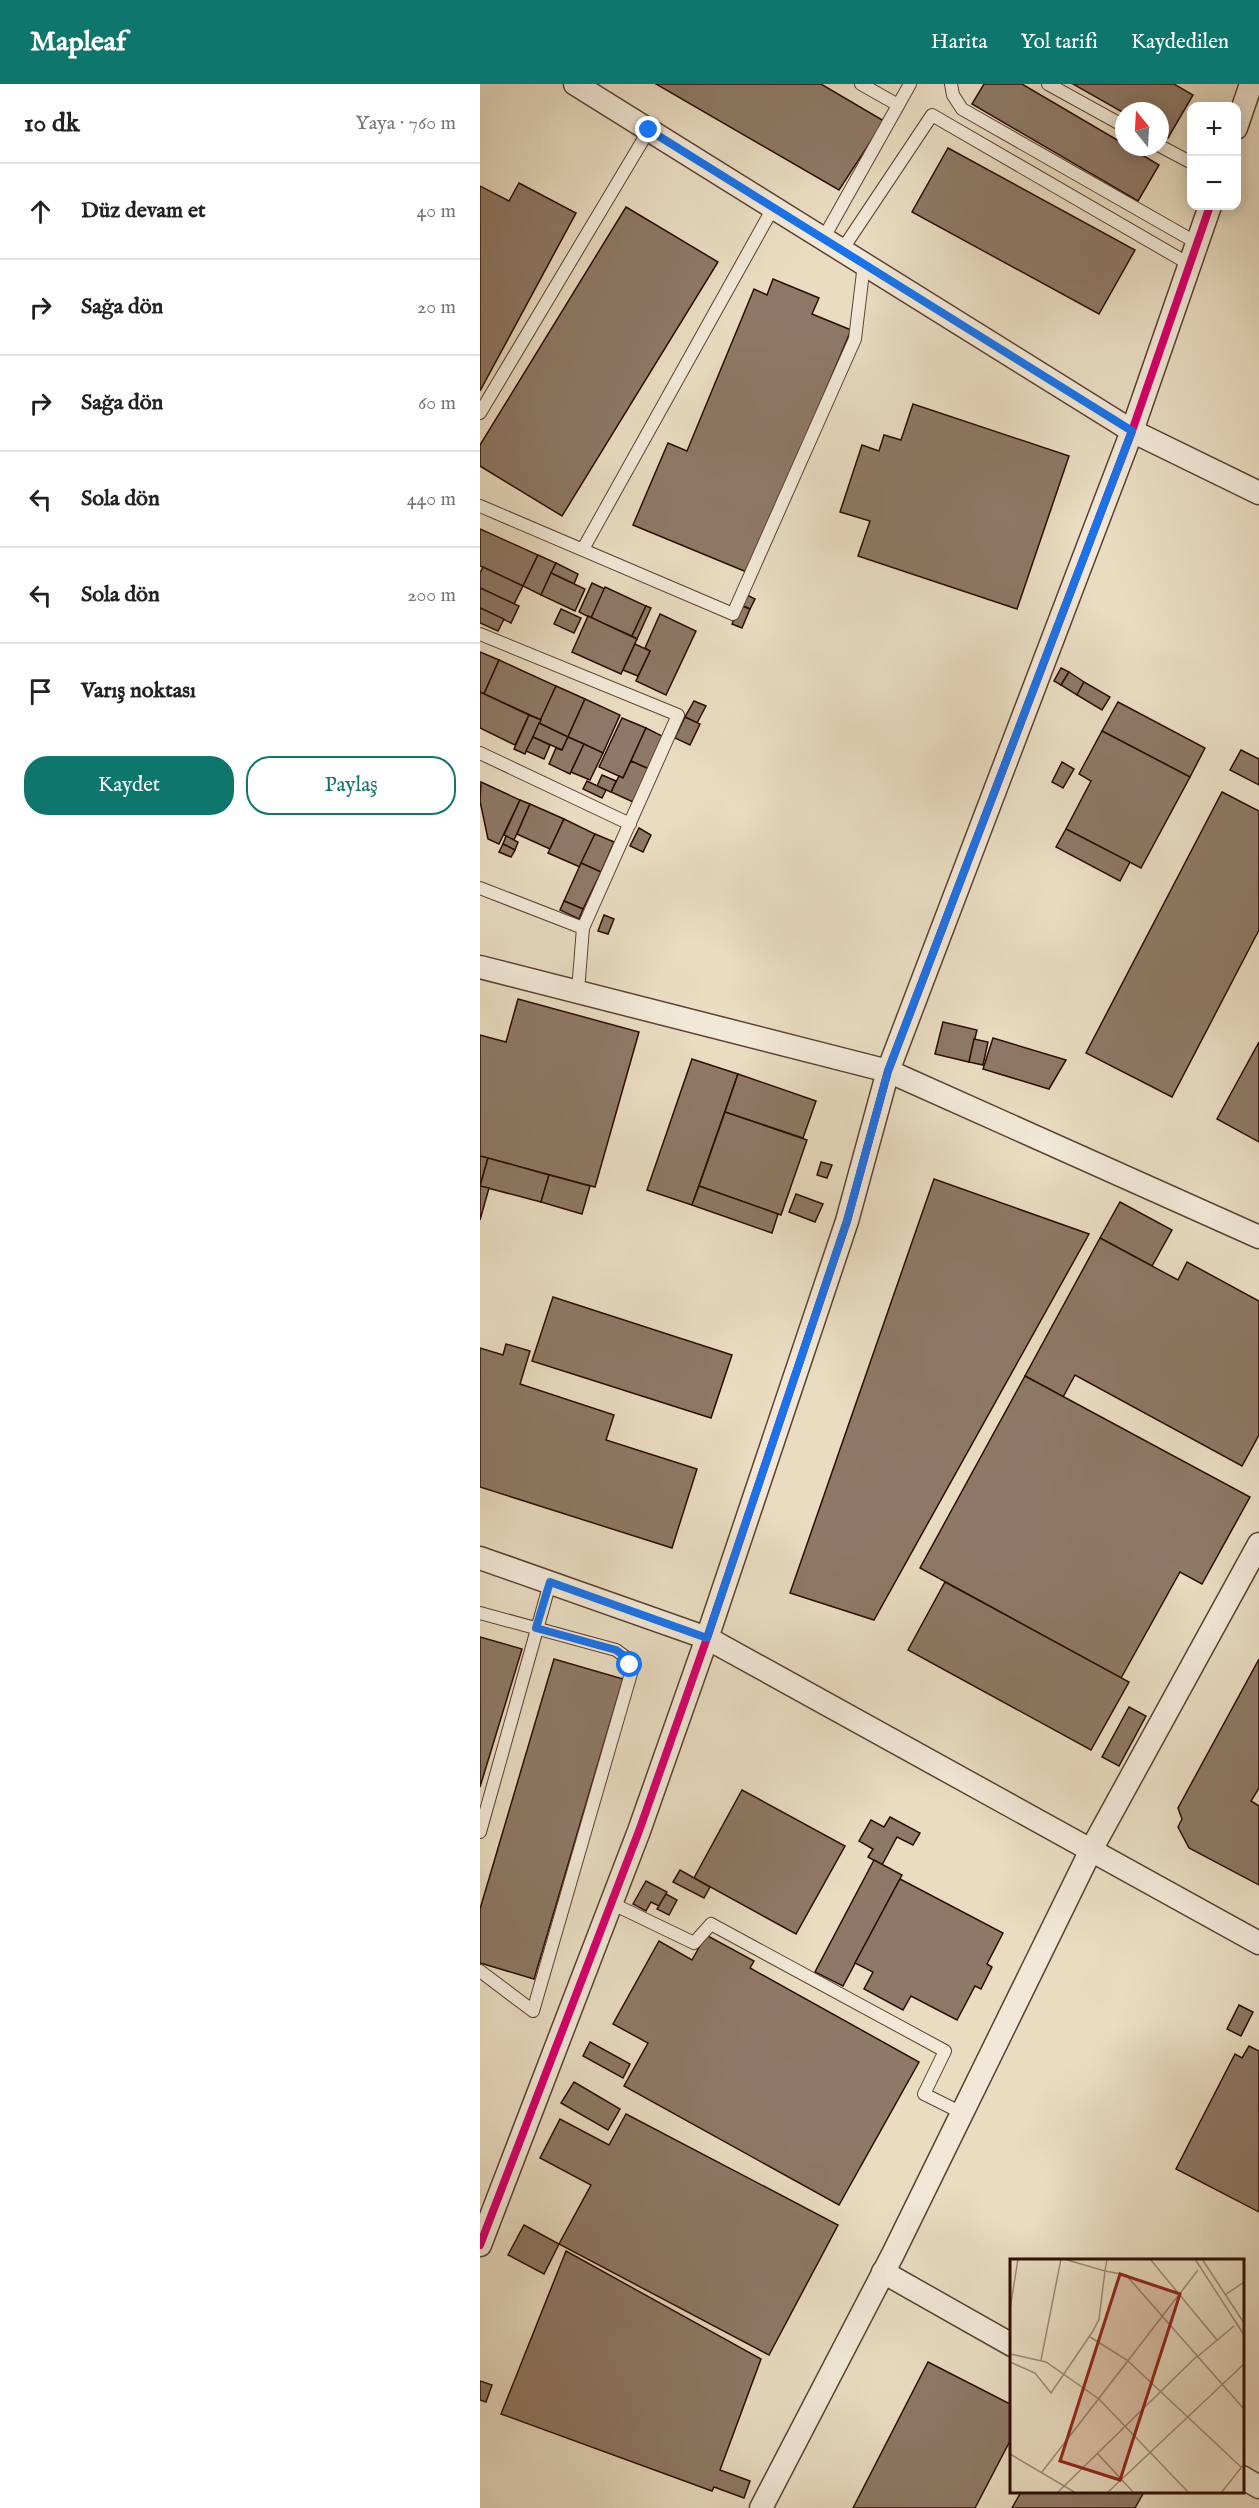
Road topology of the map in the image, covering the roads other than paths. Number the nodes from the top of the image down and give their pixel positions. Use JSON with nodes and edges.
{"nodes":[{"id":1,"x":575,"y":84,"type":"edge"},
{"id":2,"x":861,"y":84,"type":"edge"},
{"id":3,"x":910,"y":84,"type":"edge"},
{"id":4,"x":951,"y":84,"type":"edge"},
{"id":5,"x":1048,"y":84,"type":"edge"},
{"id":6,"x":1251,"y":84,"type":"edge"},
{"id":7,"x":898,"y":105,"type":"junction"},
{"id":8,"x":1241,"y":113,"type":"edge"},
{"id":9,"x":1115,"y":121,"type":"edge"},
{"id":10,"x":649,"y":130,"type":"junction"},
{"id":11,"x":1169,"y":151,"type":"edge"},
{"id":12,"x":1187,"y":161,"type":"edge"},
{"id":13,"x":773,"y":208,"type":"junction"},
{"id":14,"x":1209,"y":210,"type":"edge"},
{"id":15,"x":832,"y":244,"type":"junction"},
{"id":16,"x":1193,"y":254,"type":"junction"},
{"id":17,"x":864,"y":264,"type":"junction"},
{"id":18,"x":480,"y":413,"type":"edge"},
{"id":19,"x":1132,"y":431,"type":"junction"},
{"id":20,"x":1259,"y":493,"type":"edge"},
{"id":21,"x":480,"y":506,"type":"edge"},
{"id":22,"x":583,"y":549,"type":"junction"},
{"id":23,"x":480,"y":634,"type":"edge"},
{"id":24,"x":480,"y":753,"type":"edge"},
{"id":25,"x":630,"y":824,"type":"junction"},
{"id":26,"x":480,"y":888,"type":"edge"},
{"id":27,"x":584,"y":928,"type":"junction"},
{"id":28,"x":480,"y":966,"type":"edge"},
{"id":29,"x":578,"y":992,"type":"junction"},
{"id":30,"x":888,"y":1071,"type":"junction"},
{"id":31,"x":1259,"y":1237,"type":"edge"},
{"id":32,"x":1259,"y":1544,"type":"edge"},
{"id":33,"x":480,"y":1558,"type":"edge"},
{"id":34,"x":550,"y":1582,"type":"junction"},
{"id":35,"x":480,"y":1613,"type":"edge"},
{"id":36,"x":536,"y":1628,"type":"junction"},
{"id":37,"x":707,"y":1638,"type":"junction"},
{"id":38,"x":480,"y":1832,"type":"edge"},
{"id":39,"x":1091,"y":1850,"type":"junction"},
{"id":40,"x":611,"y":1903,"type":"junction"},
{"id":41,"x":1259,"y":1943,"type":"edge"},
{"id":42,"x":480,"y":1971,"type":"edge"},
{"id":43,"x":962,"y":2113,"type":"junction"},
{"id":44,"x":480,"y":2245,"type":"edge"},
{"id":45,"x":883,"y":2272,"type":"junction"},
{"id":46,"x":1010,"y":2344,"type":"edge"},
{"id":47,"x":1244,"y":2478,"type":"edge"},
{"id":48,"x":1259,"y":2487,"type":"edge"},
{"id":49,"x":761,"y":2508,"type":"edge"}],
"edges":[{"from":1,"to":10,"type":"street"},
{"from":2,"to":7,"type":"lane"},
{"from":3,"to":7,"type":"lane"},
{"from":4,"to":16,"type":"lane"},
{"from":5,"to":9,"type":"lane"},
{"from":6,"to":8,"type":"street"},
{"from":7,"to":15,"type":"lane"},
{"from":10,"to":13,"type":"street"},
{"from":10,"to":18,"type":"lane"},
{"from":11,"to":12,"type":"lane"},
{"from":13,"to":15,"type":"street"},
{"from":13,"to":22,"type":"lane"},
{"from":14,"to":16,"type":"street"},
{"from":15,"to":16,"type":"lane"},
{"from":15,"to":17,"type":"street"},
{"from":16,"to":19,"type":"street"},
{"from":17,"to":19,"type":"street"},
{"from":17,"to":22,"type":"lane"},
{"from":19,"to":20,"type":"street"},
{"from":19,"to":30,"type":"street"},
{"from":21,"to":22,"type":"lane"},
{"from":23,"to":25,"type":"lane"},
{"from":24,"to":25,"type":"lane"},
{"from":25,"to":27,"type":"lane"},
{"from":26,"to":27,"type":"lane"},
{"from":27,"to":29,"type":"lane"},
{"from":28,"to":29,"type":"street"},
{"from":29,"to":30,"type":"street"},
{"from":30,"to":31,"type":"street"},
{"from":30,"to":37,"type":"street"},
{"from":32,"to":39,"type":"street"},
{"from":33,"to":34,"type":"street"},
{"from":34,"to":36,"type":"lane"},
{"from":34,"to":37,"type":"street"},
{"from":35,"to":36,"type":"lane"},
{"from":36,"to":38,"type":"lane"},
{"from":36,"to":42,"type":"lane"},
{"from":37,"to":39,"type":"street"},
{"from":37,"to":40,"type":"street"},
{"from":39,"to":41,"type":"street"},
{"from":39,"to":43,"type":"street"},
{"from":40,"to":43,"type":"lane"},
{"from":40,"to":44,"type":"street"},
{"from":43,"to":45,"type":"street"},
{"from":45,"to":46,"type":"street"},
{"from":45,"to":49,"type":"street"},
{"from":47,"to":48,"type":"street"}]}
